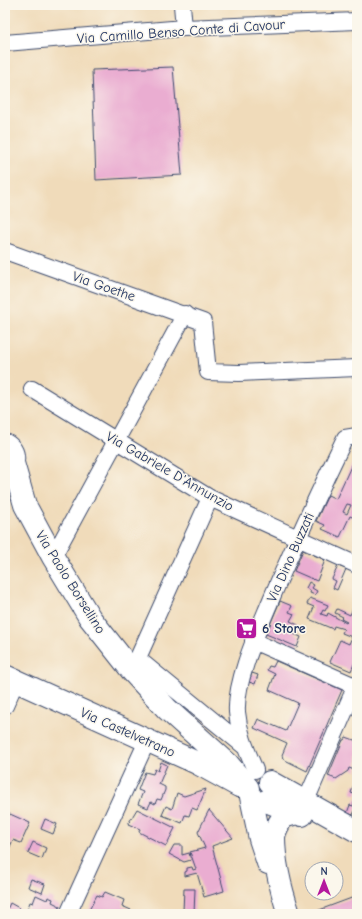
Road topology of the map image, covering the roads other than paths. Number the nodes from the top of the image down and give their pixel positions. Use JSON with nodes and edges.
{"nodes":[{"id":1,"x":182,"y":5,"type":"edge"},
{"id":2,"x":357,"y":21,"type":"edge"},
{"id":3,"x":184,"y":28,"type":"junction"},
{"id":4,"x":5,"y":43,"type":"edge"},
{"id":5,"x":5,"y":251,"type":"edge"},
{"id":6,"x":185,"y":314,"type":"junction"},
{"id":7,"x":357,"y":368,"type":"edge"},
{"id":8,"x":32,"y":389,"type":"dead end"},
{"id":9,"x":351,"y":437,"type":"edge"},
{"id":10,"x":116,"y":440,"type":"junction"},
{"id":11,"x":7,"y":457,"type":"edge"},
{"id":12,"x":210,"y":498,"type":"junction"},
{"id":13,"x":297,"y":538,"type":"junction"},
{"id":14,"x":53,"y":557,"type":"junction"},
{"id":15,"x":357,"y":565,"type":"edge"},
{"id":16,"x":253,"y":641,"type":"junction"},
{"id":17,"x":135,"y":665,"type":"junction"},
{"id":18,"x":10,"y":678,"type":"edge"},
{"id":19,"x":356,"y":686,"type":"edge"},
{"id":20,"x":5,"y":706,"type":"edge"},
{"id":21,"x":147,"y":741,"type":"junction"},
{"id":22,"x":244,"y":746,"type":"junction"},
{"id":23,"x":260,"y":790,"type":"junction"},
{"id":24,"x":301,"y":808,"type":"junction"},
{"id":25,"x":357,"y":831,"type":"edge"},
{"id":26,"x":357,"y":836,"type":"edge"},
{"id":27,"x":279,"y":876,"type":"junction"},
{"id":28,"x":287,"y":908,"type":"edge"},
{"id":29,"x":68,"y":914,"type":"edge"}],
"edges":[{"from":1,"to":3,"type":"street"},
{"from":2,"to":3,"type":"street","name":"Via Camillo Benso Conte di Cavour"},
{"from":3,"to":4,"type":"street","name":"Via Camillo Benso Conte di Cavour"},
{"from":5,"to":6,"type":"street","name":"Via Goethe"},
{"from":6,"to":7,"type":"street","name":"Via Goethe"},
{"from":6,"to":10,"type":"street"},
{"from":8,"to":10,"type":"street","name":"Via Gabriele D'Annunzio"},
{"from":9,"to":13,"type":"street","name":"Via Dino Buzzati"},
{"from":10,"to":12,"type":"street","name":"Via Gabriele D'Annunzio"},
{"from":10,"to":14,"type":"street"},
{"from":11,"to":14,"type":"main road","name":"Via Paolo Borsellino"},
{"from":12,"to":13,"type":"street","name":"Via Gabriele D'Annunzio"},
{"from":12,"to":17,"type":"street"},
{"from":13,"to":15,"type":"street","name":"Via Gabriele D'Annunzio"},
{"from":13,"to":16,"type":"street","name":"Via Dino Buzzati"},
{"from":14,"to":17,"type":"main road","name":"Via Paolo Borsellino"},
{"from":16,"to":19,"type":"street"},
{"from":16,"to":22,"type":"street","name":"Via Dino Buzzati"},
{"from":17,"to":22,"type":"street"},
{"from":17,"to":23,"type":"main road","name":"Via Paolo Borsellino"},
{"from":18,"to":20,"type":"street"},
{"from":18,"to":21,"type":"main road","name":"Via Castelvetrano"},
{"from":19,"to":24,"type":"street"},
{"from":21,"to":23,"type":"main road","name":"Via Castelvetrano"},
{"from":21,"to":29,"type":"street"},
{"from":22,"to":23,"type":"street","name":"Via Dino Buzzati"},
{"from":23,"to":24,"type":"main road"},
{"from":23,"to":27,"type":"main road"},
{"from":23,"to":28,"type":"main road"},
{"from":24,"to":25,"type":"main road"},
{"from":24,"to":26,"type":"main road"},
{"from":24,"to":27,"type":"main road"},
{"from":27,"to":28,"type":"main road"}]}
